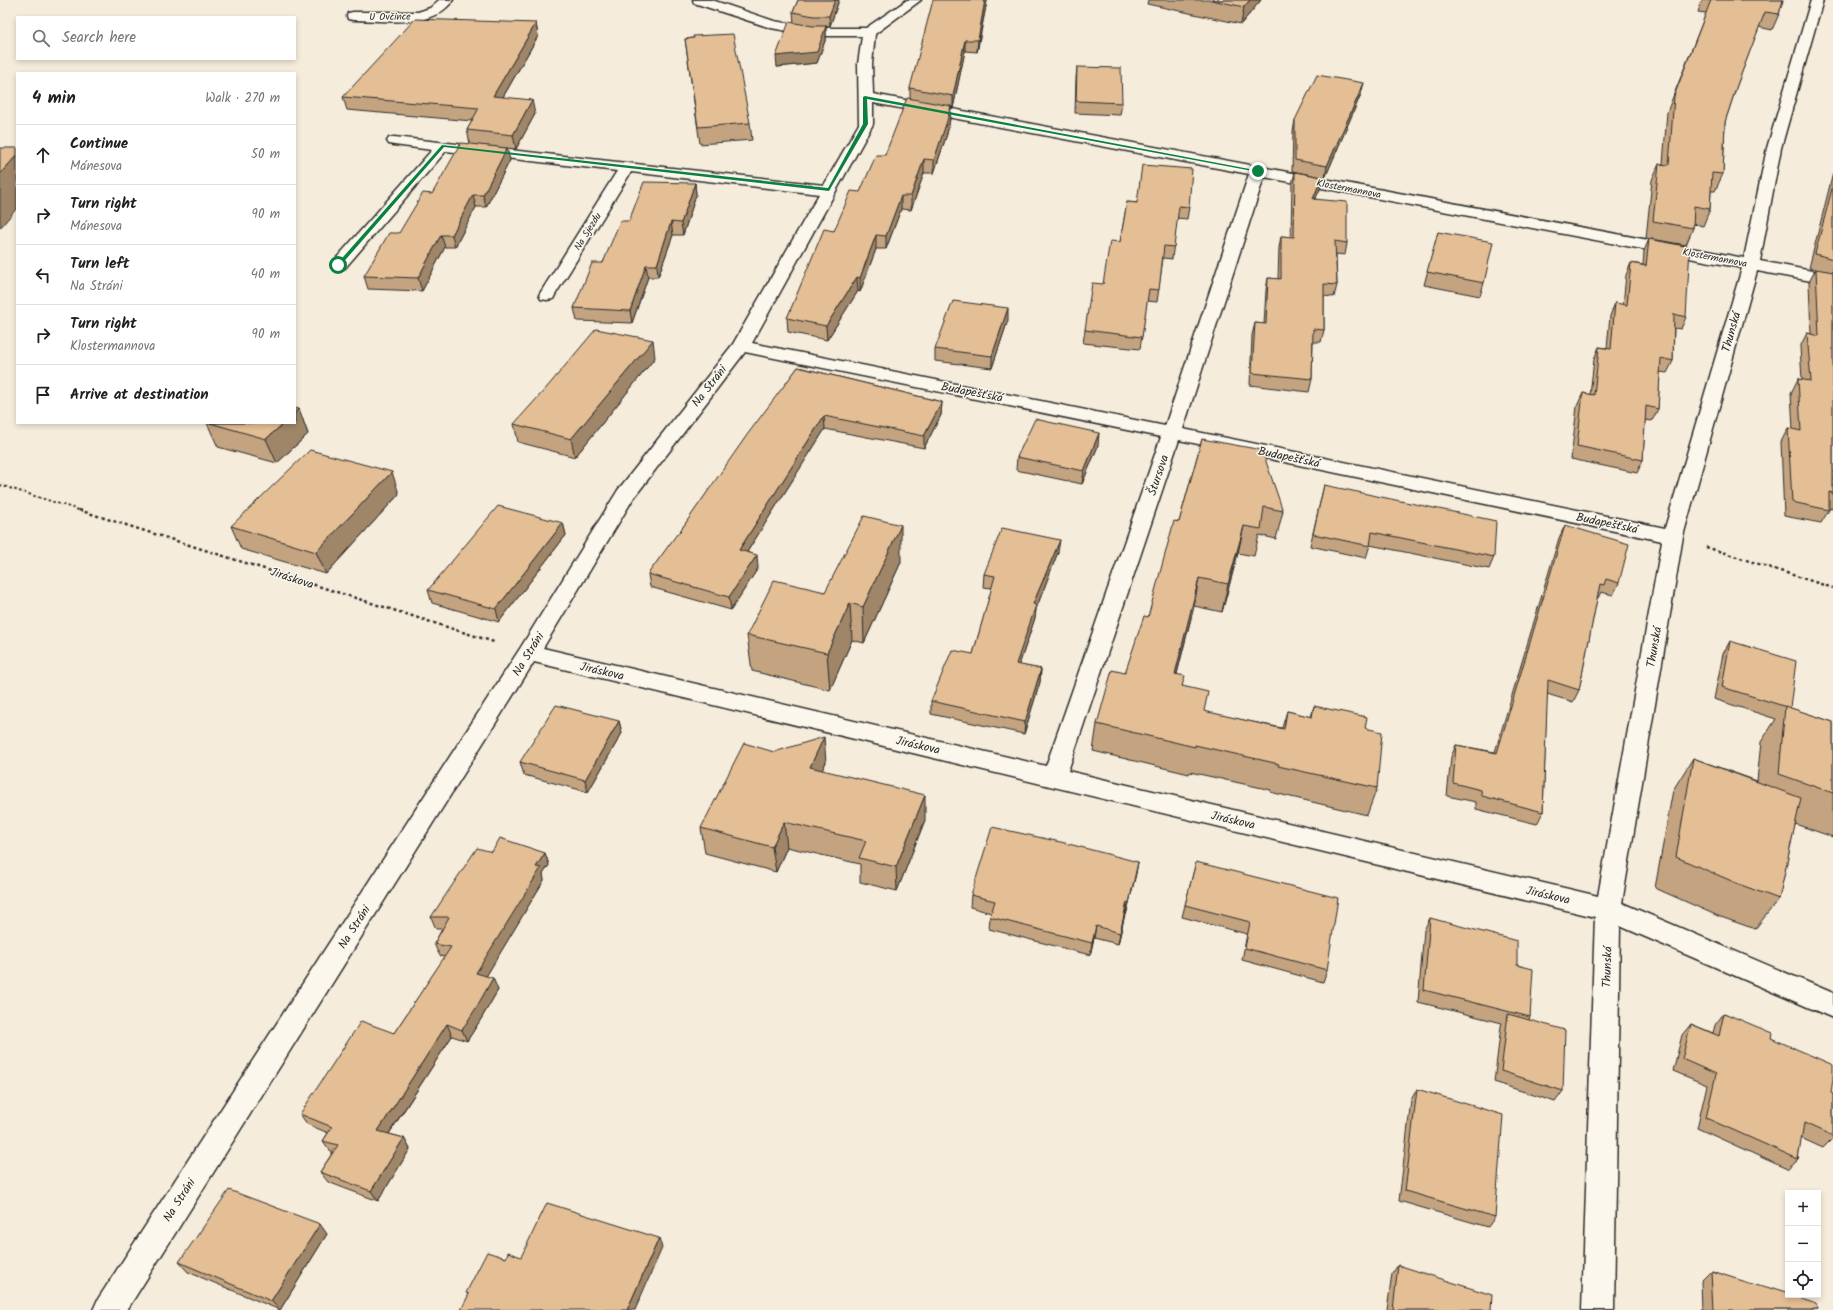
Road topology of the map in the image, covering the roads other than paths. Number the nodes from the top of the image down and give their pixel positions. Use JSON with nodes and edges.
{"nodes":[{"id":1,"x":447,"y":0,"type":"edge"},
{"id":2,"x":699,"y":0,"type":"edge"},
{"id":3,"x":915,"y":0,"type":"edge"},
{"id":4,"x":1817,"y":0,"type":"edge"},
{"id":5,"x":353,"y":16,"type":"dead end"},
{"id":6,"x":869,"y":32,"type":"junction"},
{"id":7,"x":865,"y":97,"type":"junction"},
{"id":8,"x":394,"y":141,"type":"dead end"},
{"id":9,"x":443,"y":146,"type":"junction"},
{"id":10,"x":627,"y":167,"type":"junction"},
{"id":11,"x":1258,"y":171,"type":"junction"},
{"id":12,"x":829,"y":190,"type":"junction"},
{"id":13,"x":1751,"y":264,"type":"junction"},
{"id":14,"x":338,"y":265,"type":"dead end"},
{"id":15,"x":1833,"y":280,"type":"edge"},
{"id":16,"x":547,"y":295,"type":"dead end"},
{"id":17,"x":741,"y":346,"type":"junction"},
{"id":18,"x":1172,"y":433,"type":"junction"},
{"id":19,"x":1673,"y":536,"type":"junction"},
{"id":20,"x":529,"y":653,"type":"junction"},
{"id":21,"x":1054,"y":777,"type":"junction"},
{"id":22,"x":1608,"y":909,"type":"junction"},
{"id":23,"x":1833,"y":1006,"type":"edge"},
{"id":24,"x":109,"y":1310,"type":"edge"},
{"id":25,"x":1598,"y":1310,"type":"edge"}],
"edges":[{"from":1,"to":5,"type":"street","name":"U Ovčince"},
{"from":2,"to":6,"type":"street"},
{"from":3,"to":6,"type":"street"},
{"from":4,"to":13,"type":"street","name":"Thunská"},
{"from":6,"to":7,"type":"street","name":"Na Stráni"},
{"from":7,"to":11,"type":"street","name":"Klostermannova"},
{"from":7,"to":12,"type":"street","name":"Na Stráni"},
{"from":8,"to":9,"type":"street"},
{"from":9,"to":10,"type":"street"},
{"from":9,"to":14,"type":"street"},
{"from":10,"to":12,"type":"street"},
{"from":10,"to":16,"type":"street","name":"Na Sjezdu"},
{"from":11,"to":13,"type":"street","name":"Klostermannova"},
{"from":11,"to":18,"type":"street","name":"Štursova"},
{"from":12,"to":17,"type":"street","name":"Na Stráni"},
{"from":13,"to":15,"type":"street","name":"Klostermannova"},
{"from":13,"to":19,"type":"street","name":"Thunská"},
{"from":17,"to":18,"type":"street","name":"Budapešťská"},
{"from":17,"to":20,"type":"street","name":"Na Stráni"},
{"from":18,"to":19,"type":"street","name":"Budapešťská"},
{"from":18,"to":21,"type":"street","name":"Štursova"},
{"from":19,"to":22,"type":"street","name":"Thunská"},
{"from":20,"to":21,"type":"street","name":"Jiráskova"},
{"from":20,"to":24,"type":"street","name":"Na Stráni"},
{"from":21,"to":22,"type":"street","name":"Jiráskova"},
{"from":22,"to":23,"type":"street","name":"Jiráskova"},
{"from":22,"to":25,"type":"street","name":"Thunská"}]}
